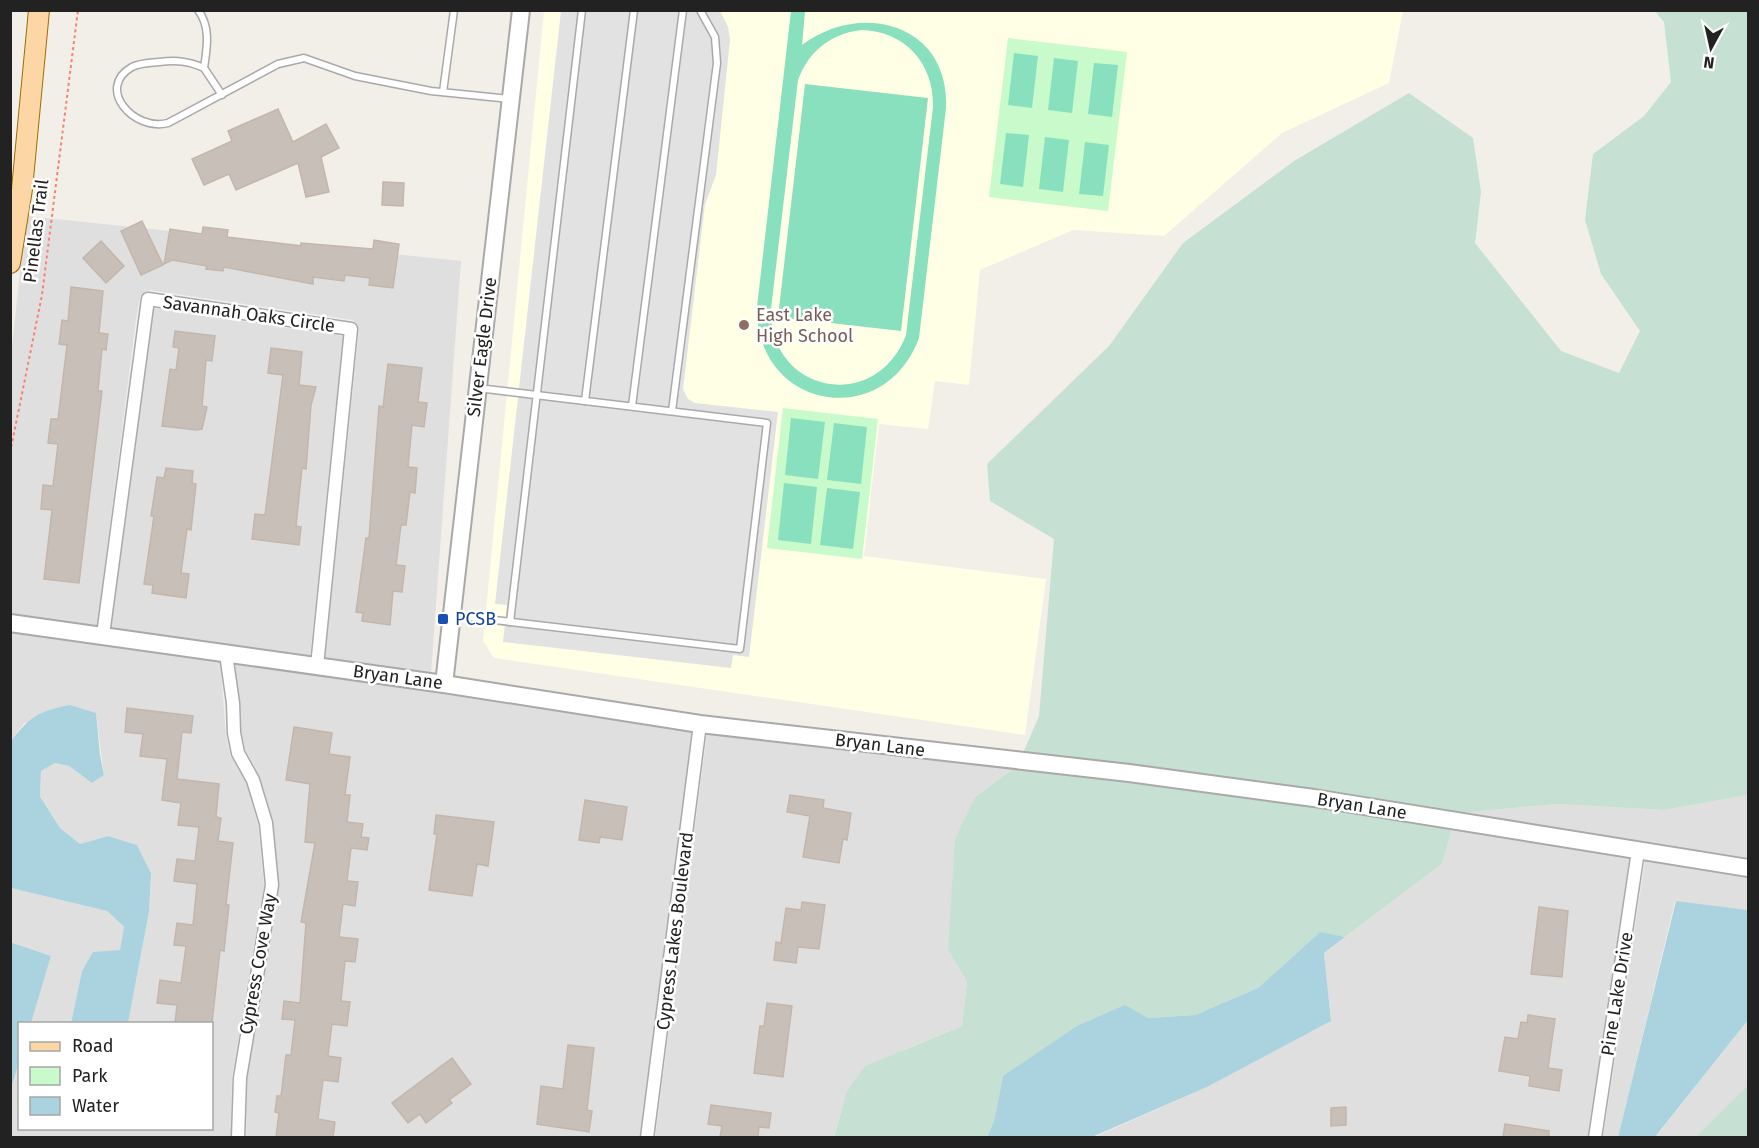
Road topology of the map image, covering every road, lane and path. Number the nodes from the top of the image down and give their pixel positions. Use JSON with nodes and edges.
{"nodes":[{"id":1,"x":39,"y":10,"type":"edge"},
{"id":2,"x":78,"y":10,"type":"edge"},
{"id":3,"x":198,"y":10,"type":"edge"},
{"id":4,"x":454,"y":10,"type":"edge"},
{"id":5,"x":521,"y":10,"type":"edge"},
{"id":6,"x":582,"y":10,"type":"edge"},
{"id":7,"x":634,"y":10,"type":"edge"},
{"id":8,"x":683,"y":10,"type":"edge"},
{"id":9,"x":700,"y":10,"type":"edge"},
{"id":10,"x":204,"y":68,"type":"junction"},
{"id":11,"x":443,"y":92,"type":"junction"},
{"id":12,"x":222,"y":95,"type":"junction"},
{"id":13,"x":511,"y":99,"type":"junction"},
{"id":14,"x":10,"y":263,"type":"edge"},
{"id":15,"x":477,"y":388,"type":"junction"},
{"id":16,"x":536,"y":395,"type":"junction"},
{"id":17,"x":585,"y":400,"type":"junction"},
{"id":18,"x":632,"y":406,"type":"junction"},
{"id":19,"x":672,"y":411,"type":"junction"},
{"id":20,"x":10,"y":453,"type":"edge"},
{"id":21,"x":452,"y":615,"type":"junction"},
{"id":22,"x":510,"y":622,"type":"junction"},
{"id":23,"x":10,"y":623,"type":"edge"},
{"id":24,"x":103,"y":635,"type":"junction"},
{"id":25,"x":226,"y":654,"type":"junction"},
{"id":26,"x":317,"y":666,"type":"junction"},
{"id":27,"x":444,"y":684,"type":"junction"},
{"id":28,"x":700,"y":724,"type":"junction"},
{"id":29,"x":1638,"y":851,"type":"junction"},
{"id":30,"x":1749,"y":868,"type":"edge"},
{"id":31,"x":238,"y":1137,"type":"edge"},
{"id":32,"x":647,"y":1137,"type":"edge"},
{"id":33,"x":1595,"y":1137,"type":"edge"}],
"edges":[{"from":1,"to":14,"type":"main road"},
{"from":2,"to":20,"type":"path","name":"Pinellas Trail"},
{"from":3,"to":10,"type":"lane"},
{"from":4,"to":11,"type":"lane"},
{"from":5,"to":13,"type":"street","name":"Silver Eagle Drive"},
{"from":6,"to":16,"type":"lane"},
{"from":7,"to":17,"type":"lane"},
{"from":8,"to":18,"type":"lane"},
{"from":9,"to":19,"type":"lane"},
{"from":10,"to":12,"type":"lane"},
{"from":10,"to":12,"type":"lane"},
{"from":11,"to":12,"type":"lane"},
{"from":11,"to":13,"type":"lane"},
{"from":13,"to":15,"type":"street","name":"Silver Eagle Drive"},
{"from":15,"to":16,"type":"lane"},
{"from":15,"to":21,"type":"street","name":"Silver Eagle Drive"},
{"from":16,"to":17,"type":"lane"},
{"from":16,"to":22,"type":"lane"},
{"from":17,"to":18,"type":"lane"},
{"from":18,"to":19,"type":"lane"},
{"from":19,"to":22,"type":"lane"},
{"from":21,"to":22,"type":"lane"},
{"from":21,"to":27,"type":"street","name":"Silver Eagle Drive"},
{"from":23,"to":24,"type":"street","name":"Bryan Lane"},
{"from":24,"to":25,"type":"street","name":"Bryan Lane"},
{"from":24,"to":26,"type":"street","name":"Savannah Oaks Circle"},
{"from":25,"to":26,"type":"street","name":"Bryan Lane"},
{"from":25,"to":31,"type":"street","name":"Cypress Cove Way"},
{"from":26,"to":27,"type":"street","name":"Bryan Lane"},
{"from":27,"to":28,"type":"street","name":"Bryan Lane"},
{"from":28,"to":29,"type":"street","name":"Bryan Lane"},
{"from":28,"to":32,"type":"street","name":"Cypress Lakes Boulevard"},
{"from":29,"to":30,"type":"street","name":"Bryan Lane"},
{"from":29,"to":33,"type":"street","name":"Pine Lake Drive"}]}
